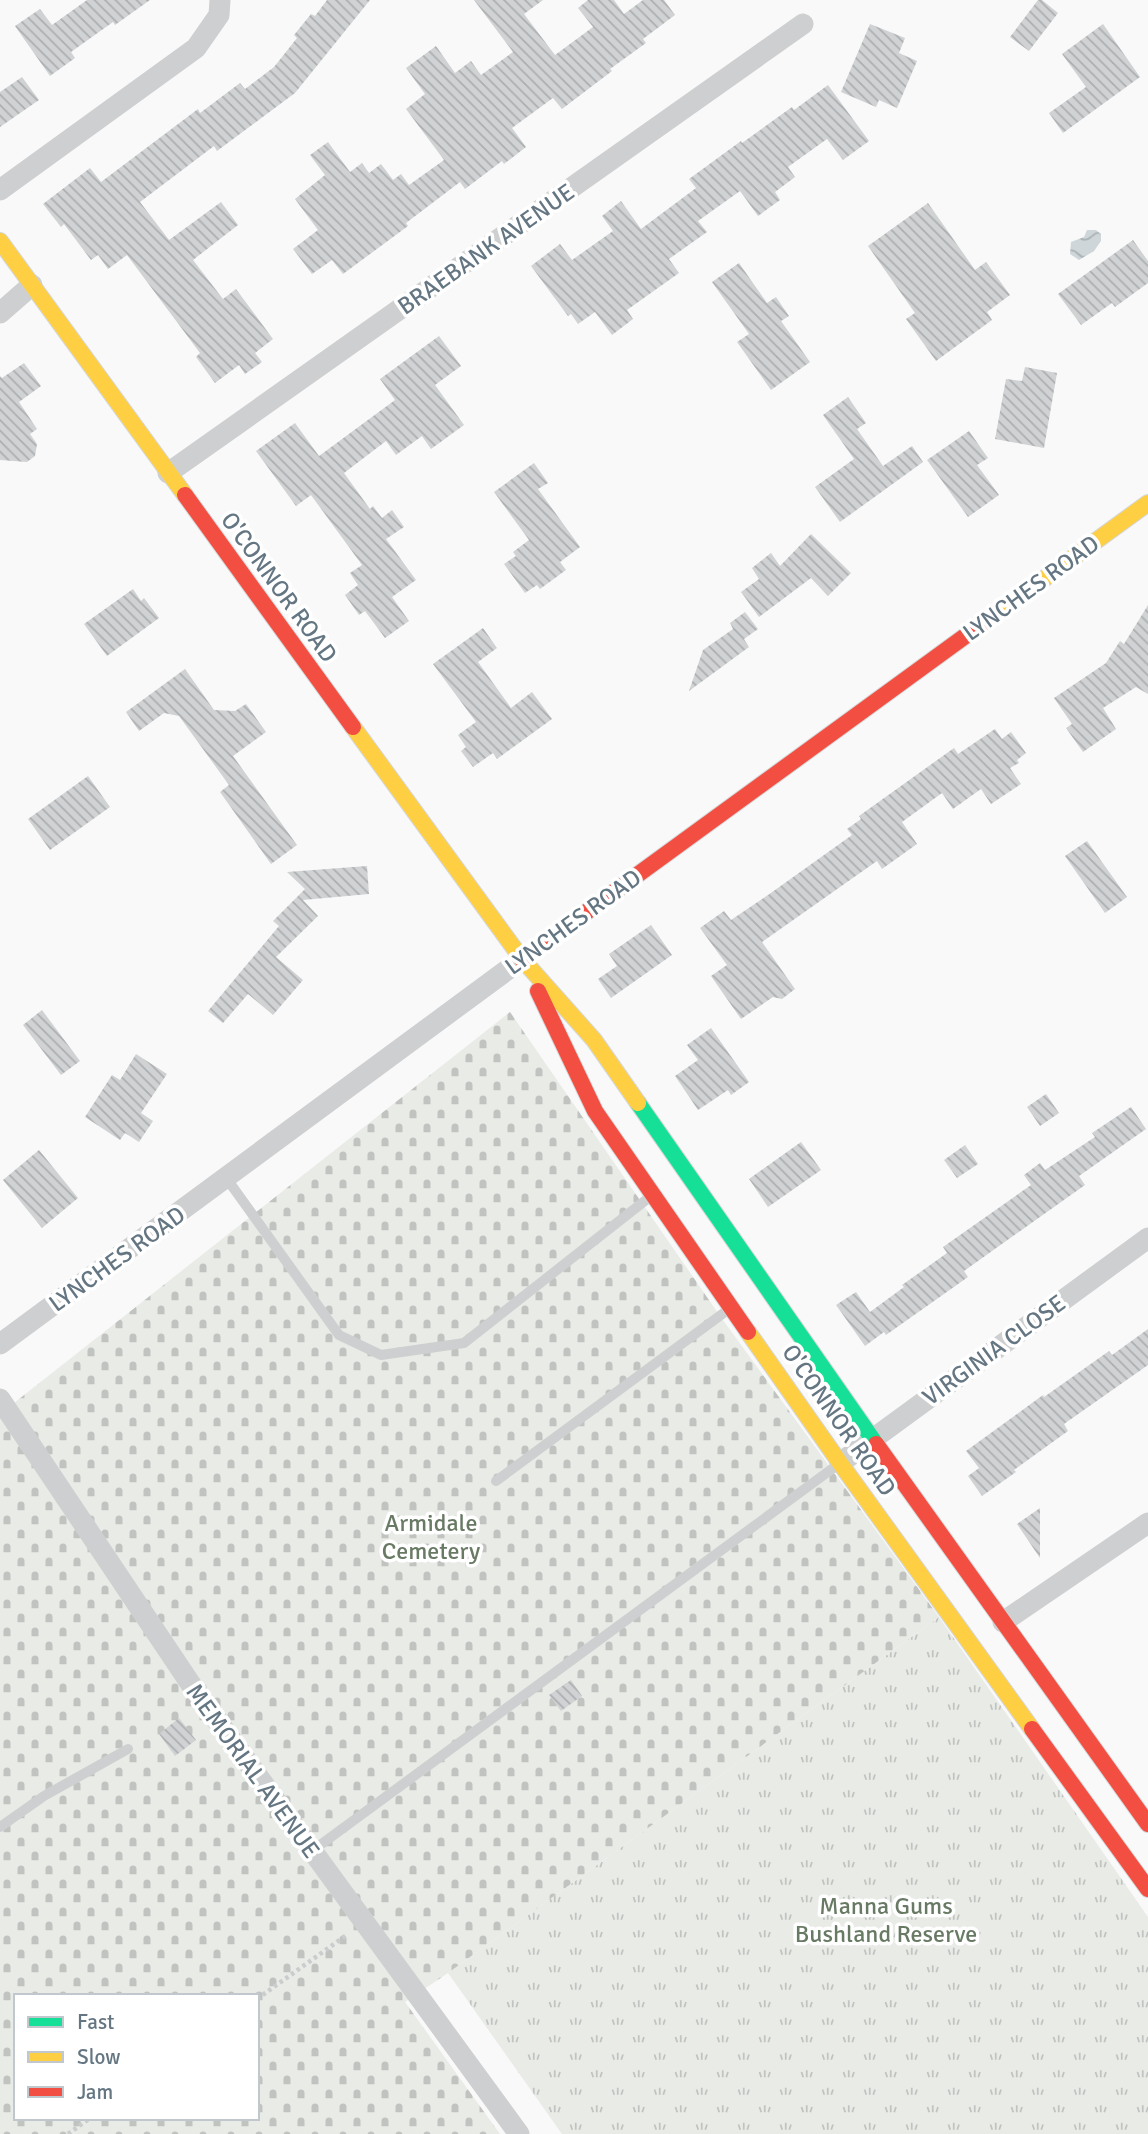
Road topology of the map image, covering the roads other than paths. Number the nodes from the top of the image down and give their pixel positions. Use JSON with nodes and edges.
{"nodes":[{"id":1,"x":220,"y":0,"type":"edge"},
{"id":2,"x":803,"y":24,"type":"dead end"},
{"id":3,"x":0,"y":190,"type":"edge"},
{"id":4,"x":0,"y":241,"type":"edge"},
{"id":5,"x":32,"y":285,"type":"junction"},
{"id":6,"x":0,"y":313,"type":"edge"},
{"id":7,"x":168,"y":474,"type":"junction"},
{"id":8,"x":1148,"y":503,"type":"edge"},
{"id":9,"x":522,"y":959,"type":"junction"},
{"id":10,"x":227,"y":1179,"type":"junction"},
{"id":11,"x":653,"y":1195,"type":"junction"},
{"id":12,"x":1148,"y":1238,"type":"edge"},
{"id":13,"x":732,"y":1307,"type":"junction"},
{"id":14,"x":0,"y":1344,"type":"edge"},
{"id":15,"x":0,"y":1399,"type":"edge"},
{"id":16,"x":872,"y":1439,"type":"junction"},
{"id":17,"x":840,"y":1463,"type":"junction"},
{"id":18,"x":496,"y":1481,"type":"dead end"},
{"id":19,"x":1148,"y":1523,"type":"edge"},
{"id":20,"x":1003,"y":1622,"type":"junction"},
{"id":21,"x":128,"y":1749,"type":"dead end"},
{"id":22,"x":1148,"y":1824,"type":"edge"},
{"id":23,"x":0,"y":1827,"type":"edge"},
{"id":24,"x":312,"y":1851,"type":"junction"},
{"id":25,"x":1148,"y":1889,"type":"edge"},
{"id":26,"x":519,"y":2134,"type":"edge"}],
"edges":[{"from":1,"to":3,"type":"street"},
{"from":2,"to":7,"type":"street","name":"BRAEBANK AVENUE"},
{"from":4,"to":5,"type":"street","name":"O'CONNOR ROAD"},
{"from":5,"to":6,"type":"street"},
{"from":5,"to":7,"type":"street","name":"O'CONNOR ROAD"},
{"from":7,"to":9,"type":"street","name":"O'CONNOR ROAD"},
{"from":8,"to":9,"type":"street","name":"LYNCHES ROAD"},
{"from":9,"to":10,"type":"street","name":"LYNCHES ROAD"},
{"from":9,"to":11,"type":"street","name":"O'CONNOR ROAD"},
{"from":9,"to":16,"type":"street","name":"O'CONNOR ROAD"},
{"from":10,"to":11,"type":"lane"},
{"from":10,"to":14,"type":"street","name":"LYNCHES ROAD"},
{"from":11,"to":13,"type":"street","name":"O'CONNOR ROAD"},
{"from":12,"to":16,"type":"street","name":"VIRGINIA CLOSE"},
{"from":13,"to":17,"type":"street","name":"O'CONNOR ROAD"},
{"from":13,"to":18,"type":"lane"},
{"from":15,"to":24,"type":"street","name":"MEMORIAL AVENUE"},
{"from":16,"to":17,"type":"street","name":"VIRGINIA CLOSE"},
{"from":16,"to":20,"type":"street","name":"O'CONNOR ROAD"},
{"from":17,"to":24,"type":"lane"},
{"from":17,"to":25,"type":"street","name":"O'CONNOR ROAD"},
{"from":19,"to":20,"type":"street"},
{"from":20,"to":22,"type":"street","name":"O'CONNOR ROAD"},
{"from":21,"to":23,"type":"lane"},
{"from":24,"to":26,"type":"street","name":"MEMORIAL AVENUE"}]}
